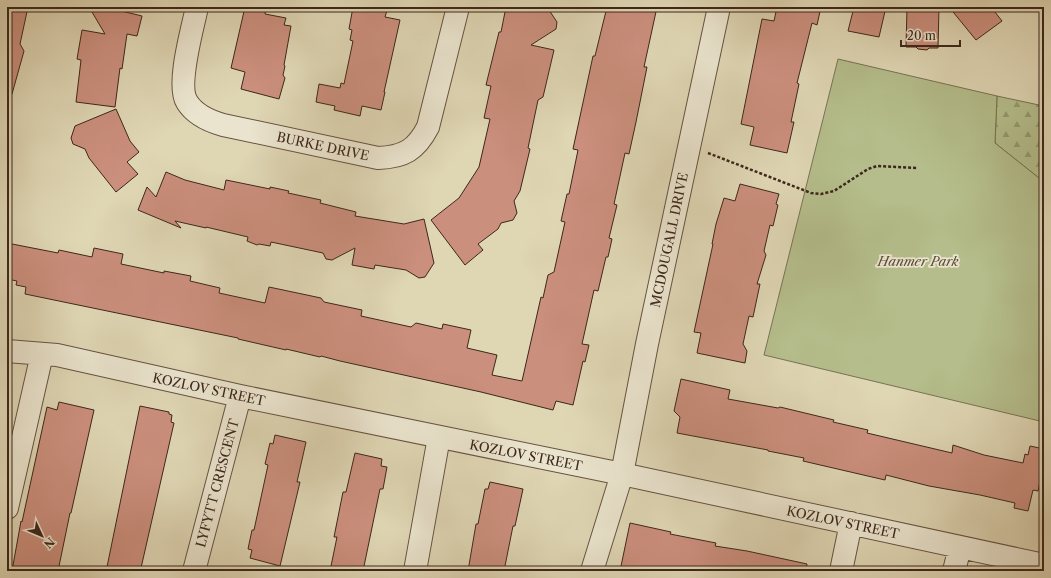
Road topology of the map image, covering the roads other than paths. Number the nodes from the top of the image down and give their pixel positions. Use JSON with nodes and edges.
{"nodes":[{"id":1,"x":197,"y":7,"type":"edge"},
{"id":2,"x":458,"y":7,"type":"edge"},
{"id":3,"x":719,"y":7,"type":"edge"},
{"id":4,"x":7,"y":351,"type":"edge"},
{"id":5,"x":42,"y":354,"type":"junction"},
{"id":6,"x":240,"y":396,"type":"junction"},
{"id":7,"x":439,"y":437,"type":"junction"},
{"id":8,"x":622,"y":474,"type":"junction"},
{"id":9,"x":7,"y":508,"type":"edge"},
{"id":10,"x":851,"y":523,"type":"junction"},
{"id":11,"x":960,"y":547,"type":"junction"},
{"id":12,"x":1044,"y":565,"type":"edge"},
{"id":13,"x":194,"y":571,"type":"edge"},
{"id":14,"x":415,"y":571,"type":"edge"},
{"id":15,"x":592,"y":571,"type":"edge"},
{"id":16,"x":841,"y":571,"type":"edge"},
{"id":17,"x":954,"y":571,"type":"edge"}],
"edges":[{"from":1,"to":2,"type":"street","name":"BURKE DRIVE"},
{"from":3,"to":8,"type":"street","name":"MCDOUGALL DRIVE"},
{"from":4,"to":5,"type":"street","name":"KOZLOV STREET"},
{"from":5,"to":6,"type":"street","name":"KOZLOV STREET"},
{"from":5,"to":9,"type":"street"},
{"from":6,"to":7,"type":"street","name":"KOZLOV STREET"},
{"from":6,"to":13,"type":"street","name":"LYFYTT CRESCENT"},
{"from":7,"to":8,"type":"street","name":"KOZLOV STREET"},
{"from":7,"to":14,"type":"street"},
{"from":8,"to":10,"type":"street","name":"KOZLOV STREET"},
{"from":8,"to":15,"type":"street","name":"MCDOUGALL DRIVE"},
{"from":10,"to":11,"type":"street","name":"KOZLOV STREET"},
{"from":10,"to":16,"type":"street"},
{"from":11,"to":12,"type":"street","name":"KOZLOV STREET"},
{"from":11,"to":17,"type":"street"}]}
